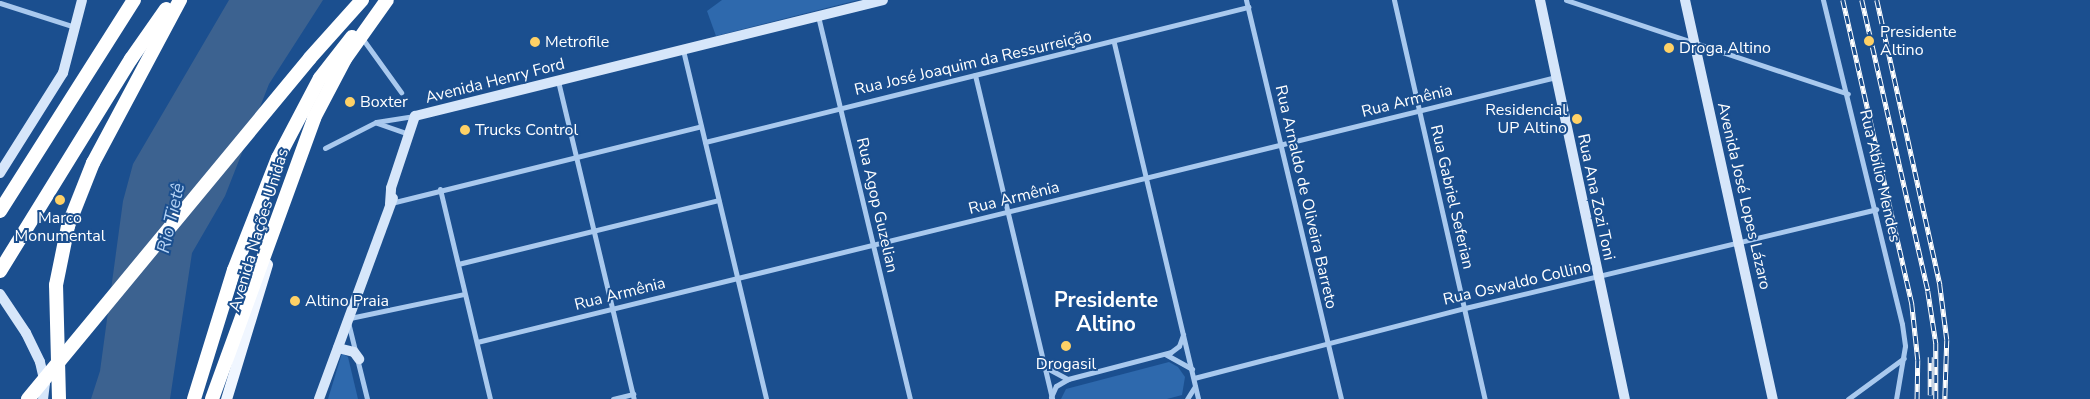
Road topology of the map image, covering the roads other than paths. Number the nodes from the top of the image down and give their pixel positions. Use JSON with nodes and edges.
{"nodes":[{"id":1,"x":82,"y":0,"type":"edge"},
{"id":2,"x":134,"y":0,"type":"edge"},
{"id":3,"x":172,"y":0,"type":"edge"},
{"id":4,"x":180,"y":0,"type":"edge"},
{"id":5,"x":362,"y":0,"type":"edge"},
{"id":6,"x":386,"y":0,"type":"edge"},
{"id":7,"x":883,"y":0,"type":"edge"},
{"id":8,"x":1246,"y":0,"type":"edge"},
{"id":9,"x":1394,"y":0,"type":"edge"},
{"id":10,"x":1540,"y":0,"type":"edge"},
{"id":11,"x":1566,"y":0,"type":"edge"},
{"id":12,"x":1685,"y":0,"type":"edge"},
{"id":13,"x":1823,"y":0,"type":"edge"},
{"id":14,"x":0,"y":4,"type":"edge"},
{"id":15,"x":1248,"y":7,"type":"junction"},
{"id":16,"x":818,"y":16,"type":"junction"},
{"id":17,"x":76,"y":27,"type":"junction"},
{"id":18,"x":362,"y":33,"type":"junction"},
{"id":19,"x":1114,"y":43,"type":"junction"},
{"id":20,"x":1693,"y":44,"type":"junction"},
{"id":21,"x":683,"y":50,"type":"junction"},
{"id":22,"x":975,"y":75,"type":"junction"},
{"id":23,"x":1556,"y":77,"type":"junction"},
{"id":24,"x":558,"y":81,"type":"junction"},
{"id":25,"x":401,"y":92,"type":"dead end"},
{"id":26,"x":1848,"y":94,"type":"junction"},
{"id":27,"x":841,"y":108,"type":"junction"},
{"id":28,"x":1419,"y":112,"type":"junction"},
{"id":29,"x":419,"y":115,"type":"junction"},
{"id":30,"x":376,"y":122,"type":"junction"},
{"id":31,"x":701,"y":126,"type":"junction"},
{"id":32,"x":409,"y":134,"type":"junction"},
{"id":33,"x":704,"y":142,"type":"junction"},
{"id":34,"x":1281,"y":145,"type":"junction"},
{"id":35,"x":325,"y":148,"type":"dead end"},
{"id":36,"x":578,"y":156,"type":"junction"},
{"id":37,"x":0,"y":173,"type":"edge"},
{"id":38,"x":1145,"y":179,"type":"junction"},
{"id":39,"x":440,"y":189,"type":"junction"},
{"id":40,"x":718,"y":200,"type":"junction"},
{"id":41,"x":390,"y":204,"type":"junction"},
{"id":42,"x":1876,"y":209,"type":"junction"},
{"id":43,"x":0,"y":211,"type":"edge"},
{"id":44,"x":1010,"y":212,"type":"junction"},
{"id":45,"x":278,"y":218,"type":"junction"},
{"id":46,"x":595,"y":231,"type":"junction"},
{"id":47,"x":1739,"y":241,"type":"junction"},
{"id":48,"x":874,"y":246,"type":"junction"},
{"id":49,"x":458,"y":264,"type":"junction"},
{"id":50,"x":0,"y":271,"type":"edge"},
{"id":51,"x":1597,"y":277,"type":"junction"},
{"id":52,"x":735,"y":278,"type":"junction"},
{"id":53,"x":0,"y":294,"type":"edge"},
{"id":54,"x":464,"y":294,"type":"junction"},
{"id":55,"x":1465,"y":308,"type":"junction"},
{"id":56,"x":613,"y":309,"type":"junction"},
{"id":57,"x":348,"y":320,"type":"junction"},
{"id":58,"x":1183,"y":335,"type":"junction"},
{"id":59,"x":477,"y":342,"type":"junction"},
{"id":60,"x":1328,"y":343,"type":"junction"},
{"id":61,"x":338,"y":348,"type":"junction"},
{"id":62,"x":1165,"y":354,"type":"junction"},
{"id":63,"x":1904,"y":358,"type":"junction"},
{"id":64,"x":359,"y":359,"type":"junction"},
{"id":65,"x":1044,"y":366,"type":"junction"},
{"id":66,"x":1192,"y":369,"type":"junction"},
{"id":67,"x":1194,"y":378,"type":"junction"},
{"id":68,"x":1068,"y":379,"type":"junction"},
{"id":69,"x":1196,"y":386,"type":"junction"},
{"id":70,"x":634,"y":396,"type":"edge"},
{"id":71,"x":1051,"y":398,"type":"edge"},
{"id":72,"x":28,"y":399,"type":"edge"},
{"id":73,"x":43,"y":399,"type":"edge"},
{"id":74,"x":59,"y":399,"type":"edge"},
{"id":75,"x":194,"y":399,"type":"edge"},
{"id":76,"x":212,"y":399,"type":"edge"},
{"id":77,"x":226,"y":399,"type":"edge"},
{"id":78,"x":319,"y":399,"type":"edge"},
{"id":79,"x":367,"y":399,"type":"edge"},
{"id":80,"x":490,"y":399,"type":"edge"},
{"id":81,"x":614,"y":399,"type":"edge"},
{"id":82,"x":766,"y":399,"type":"edge"},
{"id":83,"x":910,"y":399,"type":"edge"},
{"id":84,"x":1187,"y":399,"type":"edge"},
{"id":85,"x":1198,"y":399,"type":"edge"},
{"id":86,"x":1341,"y":399,"type":"edge"},
{"id":87,"x":1486,"y":399,"type":"edge"},
{"id":88,"x":1625,"y":399,"type":"edge"},
{"id":89,"x":1773,"y":399,"type":"edge"},
{"id":90,"x":1848,"y":399,"type":"edge"},
{"id":91,"x":1896,"y":399,"type":"edge"}],
"edges":[{"from":1,"to":17,"type":"main road"},
{"from":2,"to":43,"type":"highway"},
{"from":3,"to":50,"type":"highway"},
{"from":4,"to":74,"type":"highway"},
{"from":5,"to":72,"type":"highway","bridge":true},
{"from":6,"to":18,"type":"highway","name":"Avenida Nações Unidas"},
{"from":7,"to":16,"type":"main road","name":"Avenida Henry Ford"},
{"from":8,"to":15,"type":"street","name":"Rua Arnaldo de Oliveira Barreto"},
{"from":9,"to":28,"type":"street","name":"Rua Gabriel Seferian"},
{"from":10,"to":23,"type":"main road","name":"Rua Ana Zozi Toni"},
{"from":11,"to":20,"type":"street"},
{"from":12,"to":20,"type":"main road","name":"Avenida José Lopes Lázaro"},
{"from":13,"to":26,"type":"street","name":"Rua Abílio Mendes"},
{"from":14,"to":17,"type":"street"},
{"from":15,"to":19,"type":"street","name":"Rua José Joaquim da Ressurreição"},
{"from":15,"to":34,"type":"street","name":"Rua Arnaldo de Oliveira Barreto"},
{"from":16,"to":21,"type":"main road","name":"Avenida Henry Ford"},
{"from":16,"to":27,"type":"street","name":"Rua Agop Guzelian"},
{"from":17,"to":37,"type":"main road"},
{"from":18,"to":25,"type":"street"},
{"from":18,"to":45,"type":"highway","name":"Avenida Nações Unidas"},
{"from":18,"to":75,"type":"highway"},
{"from":19,"to":22,"type":"street","name":"Rua José Joaquim da Ressurreição"},
{"from":19,"to":38,"type":"street"},
{"from":20,"to":26,"type":"street"},
{"from":20,"to":47,"type":"main road","name":"Avenida José Lopes Lázaro"},
{"from":21,"to":24,"type":"main road","name":"Avenida Henry Ford"},
{"from":21,"to":31,"type":"street"},
{"from":22,"to":27,"type":"street","name":"Rua José Joaquim da Ressurreição"},
{"from":22,"to":44,"type":"street"},
{"from":23,"to":28,"type":"street","name":"Rua Armênia"},
{"from":23,"to":51,"type":"main road","name":"Rua Ana Zozi Toni"},
{"from":24,"to":29,"type":"main road","name":"Avenida Henry Ford"},
{"from":24,"to":36,"type":"street"},
{"from":26,"to":42,"type":"street","name":"Rua Abílio Mendes"},
{"from":27,"to":33,"type":"street","name":"Rua José Joaquim da Ressurreição"},
{"from":27,"to":48,"type":"street","name":"Rua Agop Guzelian"},
{"from":28,"to":34,"type":"street","name":"Rua Armênia"},
{"from":28,"to":55,"type":"street","name":"Rua Gabriel Seferian"},
{"from":29,"to":30,"type":"street","name":"Avenida Henry Ford"},
{"from":29,"to":32,"type":"main road"},
{"from":29,"to":41,"type":"main road"},
{"from":30,"to":32,"type":"street"},
{"from":30,"to":35,"type":"street","name":"Avenida Henry Ford"},
{"from":31,"to":33,"type":"street"},
{"from":31,"to":36,"type":"street"},
{"from":32,"to":41,"type":"main road"},
{"from":33,"to":40,"type":"street"},
{"from":34,"to":38,"type":"street","name":"Rua Armênia"},
{"from":34,"to":60,"type":"street","name":"Rua Arnaldo de Oliveira Barreto"},
{"from":36,"to":39,"type":"street"},
{"from":36,"to":46,"type":"street"},
{"from":38,"to":44,"type":"street","name":"Rua Armênia"},
{"from":38,"to":58,"type":"street"},
{"from":39,"to":41,"type":"street"},
{"from":39,"to":49,"type":"street"},
{"from":40,"to":46,"type":"street"},
{"from":40,"to":52,"type":"street"},
{"from":41,"to":57,"type":"main road"},
{"from":42,"to":47,"type":"street","name":"Rua Oswaldo Collino"},
{"from":42,"to":63,"type":"street","name":"Rua Abílio Mendes"},
{"from":44,"to":48,"type":"street","name":"Rua Armênia"},
{"from":44,"to":65,"type":"street"},
{"from":45,"to":76,"type":"highway"},
{"from":45,"to":77,"type":"main road","name":"Avenida Nações Unidas"},
{"from":46,"to":49,"type":"street"},
{"from":46,"to":56,"type":"street"},
{"from":47,"to":51,"type":"street","name":"Rua Oswaldo Collino"},
{"from":47,"to":89,"type":"main road","name":"Avenida José Lopes Lázaro"},
{"from":48,"to":52,"type":"street","name":"Rua Armênia"},
{"from":48,"to":83,"type":"street","name":"Rua Agop Guzelian"},
{"from":49,"to":54,"type":"street"},
{"from":51,"to":55,"type":"street","name":"Rua Oswaldo Collino"},
{"from":51,"to":88,"type":"main road","name":"Rua Ana Zozi Toni"},
{"from":52,"to":56,"type":"street","name":"Rua Armênia"},
{"from":52,"to":82,"type":"street"},
{"from":53,"to":73,"type":"main road"},
{"from":54,"to":57,"type":"street"},
{"from":54,"to":59,"type":"street"},
{"from":55,"to":60,"type":"street","name":"Rua Oswaldo Collino"},
{"from":55,"to":87,"type":"street","name":"Rua Gabriel Seferian"},
{"from":56,"to":59,"type":"street","name":"Rua Armênia"},
{"from":56,"to":70,"type":"street"},
{"from":57,"to":61,"type":"main road"},
{"from":57,"to":64,"type":"street"},
{"from":58,"to":62,"type":"street"},
{"from":58,"to":66,"type":"street"},
{"from":59,"to":80,"type":"street"},
{"from":60,"to":67,"type":"street","name":"Rua Oswaldo Collino"},
{"from":60,"to":86,"type":"street","name":"Rua Arnaldo de Oliveira Barreto"},
{"from":61,"to":64,"type":"main road"},
{"from":61,"to":78,"type":"main road"},
{"from":62,"to":66,"type":"street"},
{"from":62,"to":68,"type":"street"},
{"from":63,"to":90,"type":"street"},
{"from":63,"to":91,"type":"street","name":"Rua Abílio Mendes"},
{"from":64,"to":79,"type":"street"},
{"from":65,"to":68,"type":"street"},
{"from":65,"to":71,"type":"street"},
{"from":66,"to":67,"type":"street"},
{"from":67,"to":69,"type":"street"},
{"from":68,"to":71,"type":"street"},
{"from":69,"to":84,"type":"street"},
{"from":69,"to":85,"type":"street"},
{"from":70,"to":81,"type":"street"}]}
